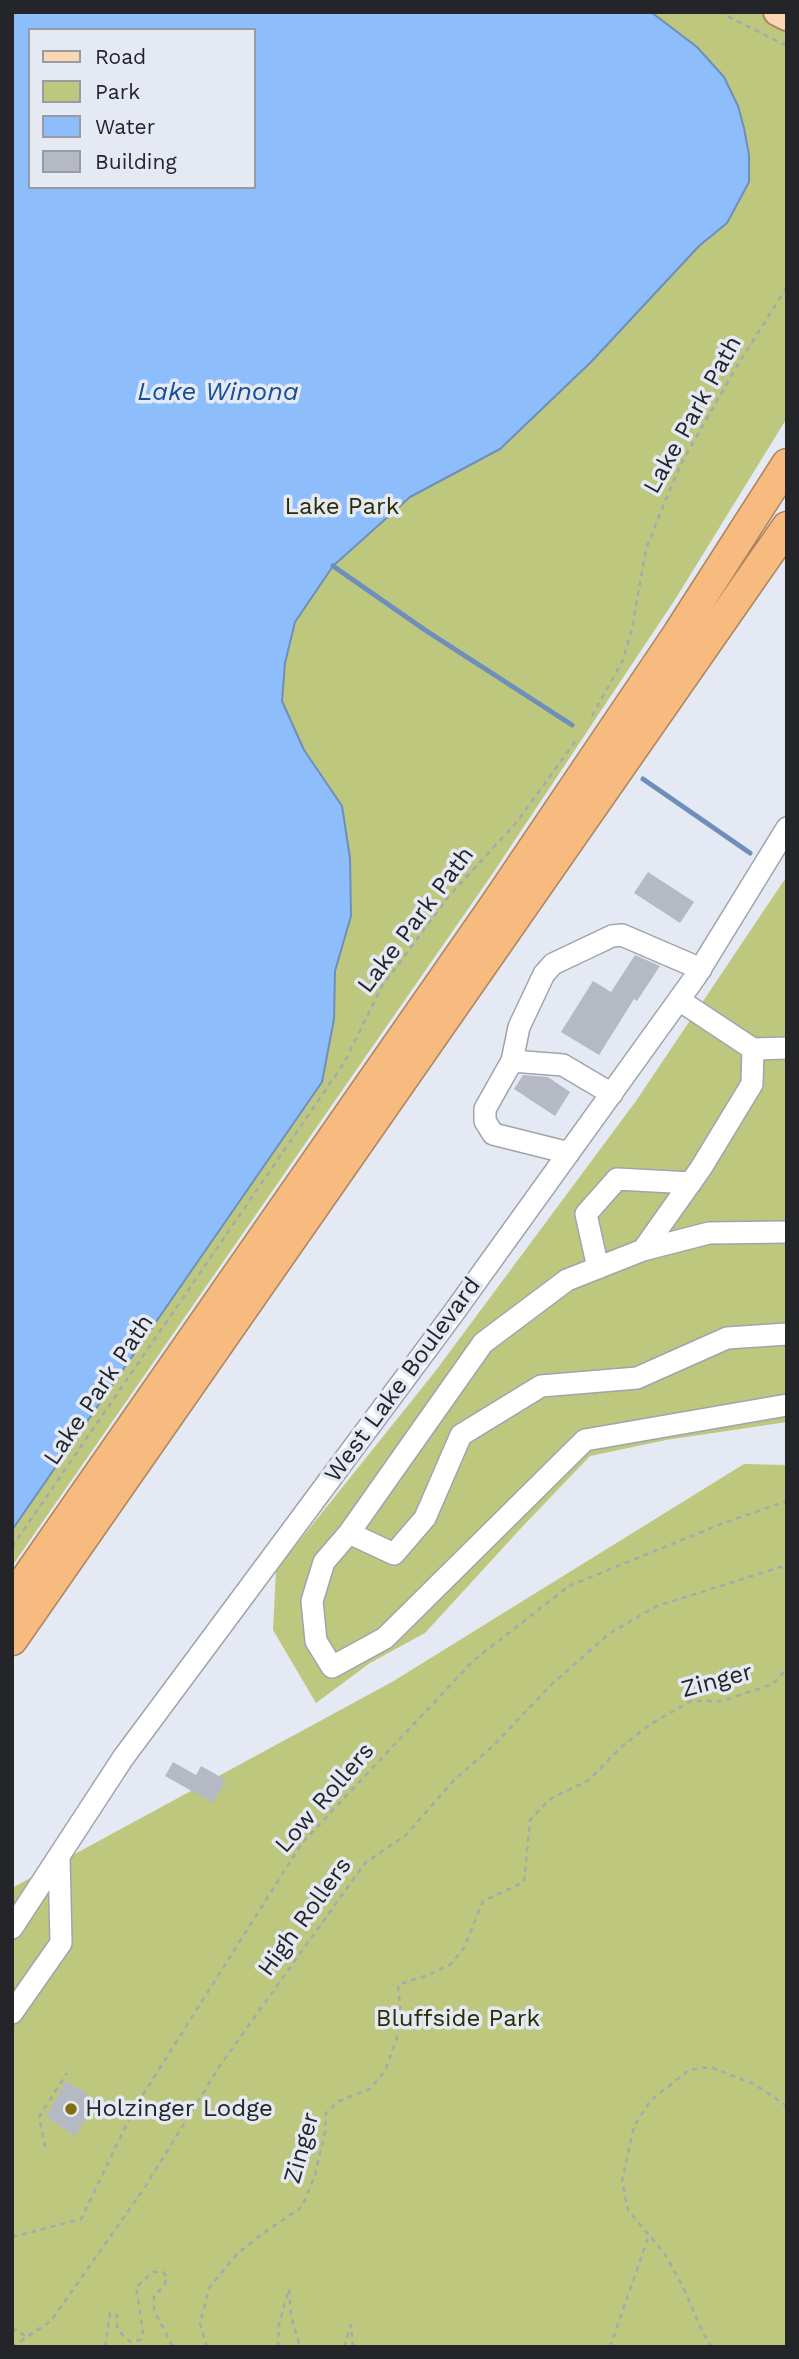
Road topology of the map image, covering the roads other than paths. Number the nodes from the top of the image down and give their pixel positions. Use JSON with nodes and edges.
{"nodes":[{"id":1,"x":777,"y":12,"type":"edge"},
{"id":2,"x":787,"y":17,"type":"edge"},
{"id":3,"x":787,"y":464,"type":"edge"},
{"id":4,"x":787,"y":527,"type":"edge"},
{"id":5,"x":787,"y":828,"type":"edge"},
{"id":6,"x":701,"y":969,"type":"junction"},
{"id":7,"x":679,"y":1000,"type":"junction"},
{"id":8,"x":787,"y":1048,"type":"edge"},
{"id":9,"x":753,"y":1049,"type":"junction"},
{"id":10,"x":512,"y":1061,"type":"junction"},
{"id":11,"x":612,"y":1094,"type":"junction"},
{"id":12,"x":569,"y":1153,"type":"junction"},
{"id":13,"x":691,"y":1183,"type":"junction"},
{"id":14,"x":787,"y":1232,"type":"edge"},
{"id":15,"x":643,"y":1250,"type":"junction"},
{"id":16,"x":598,"y":1268,"type":"junction"},
{"id":17,"x":787,"y":1334,"type":"edge"},
{"id":18,"x":787,"y":1405,"type":"edge"},
{"id":19,"x":349,"y":1533,"type":"junction"},
{"id":20,"x":12,"y":1600,"type":"edge"},
{"id":21,"x":12,"y":1640,"type":"edge"},
{"id":22,"x":59,"y":1856,"type":"junction"},
{"id":23,"x":12,"y":1928,"type":"edge"},
{"id":24,"x":12,"y":2013,"type":"edge"}],
"edges":[{"from":1,"to":2,"type":"main road"},
{"from":3,"to":20,"type":"highway"},
{"from":4,"to":21,"type":"highway"},
{"from":5,"to":6,"type":"street","name":"West Lake Boulevard"},
{"from":6,"to":7,"type":"street","name":"West Lake Boulevard"},
{"from":6,"to":10,"type":"street"},
{"from":7,"to":9,"type":"street"},
{"from":7,"to":11,"type":"street","name":"West Lake Boulevard"},
{"from":8,"to":9,"type":"street"},
{"from":9,"to":13,"type":"street"},
{"from":10,"to":11,"type":"street"},
{"from":10,"to":12,"type":"street"},
{"from":11,"to":12,"type":"street","name":"West Lake Boulevard"},
{"from":12,"to":22,"type":"street","name":"West Lake Boulevard"},
{"from":13,"to":15,"type":"street"},
{"from":13,"to":16,"type":"street"},
{"from":14,"to":15,"type":"street"},
{"from":15,"to":16,"type":"street"},
{"from":16,"to":19,"type":"street"},
{"from":17,"to":19,"type":"street"},
{"from":18,"to":19,"type":"street"},
{"from":22,"to":23,"type":"street","name":"West Lake Boulevard"},
{"from":22,"to":24,"type":"street"}]}
